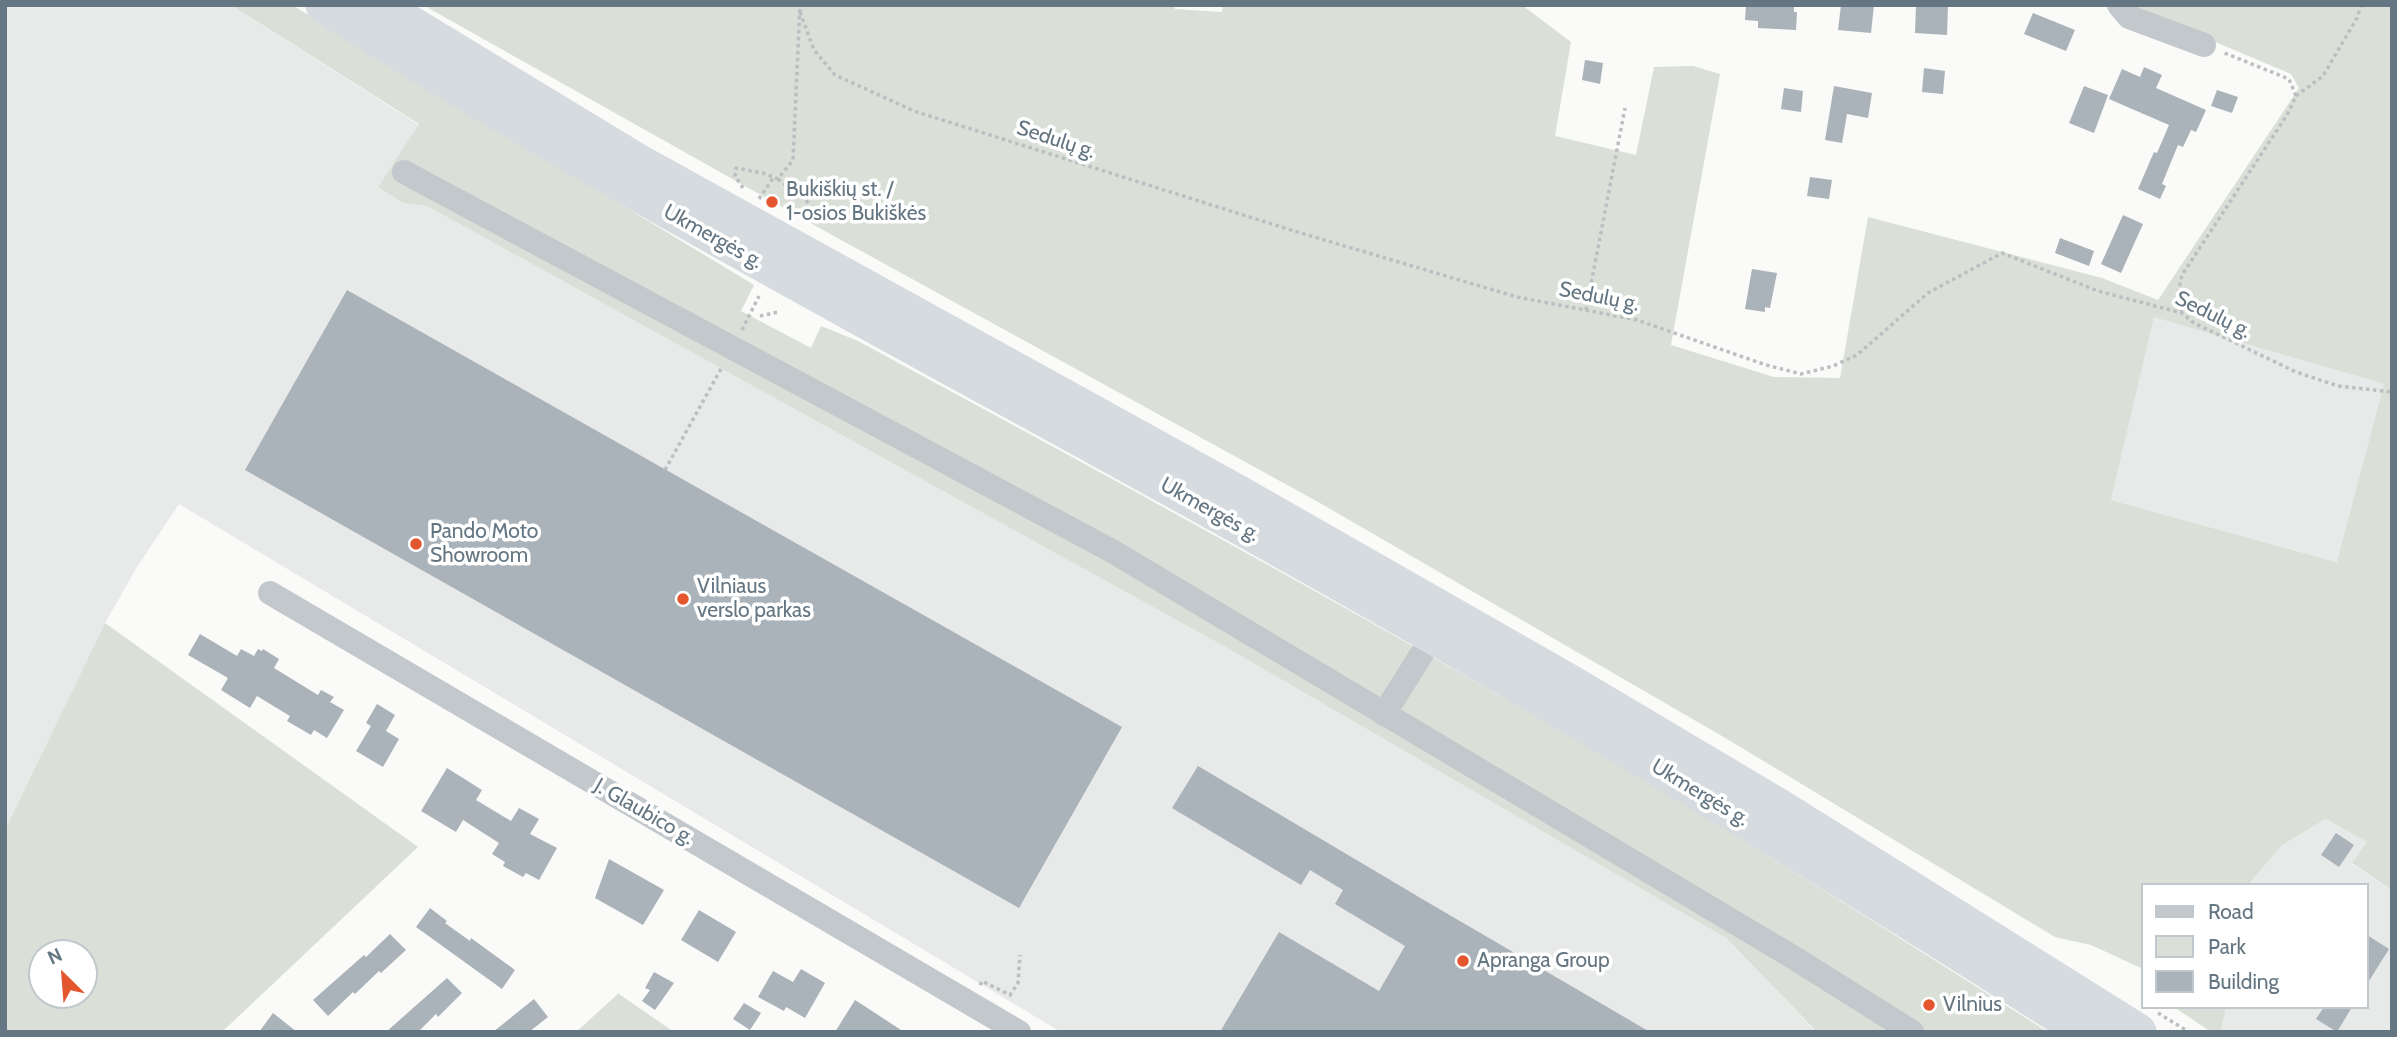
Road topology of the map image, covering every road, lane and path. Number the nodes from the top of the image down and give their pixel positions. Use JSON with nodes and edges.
{"nodes":[{"id":1,"x":324,"y":5,"type":"edge"},
{"id":2,"x":379,"y":5,"type":"edge"},
{"id":3,"x":800,"y":5,"type":"edge"},
{"id":4,"x":2119,"y":5,"type":"edge"},
{"id":5,"x":2361,"y":5,"type":"edge"},
{"id":6,"x":800,"y":12,"type":"junction"},
{"id":7,"x":2204,"y":45,"type":"joint"},
{"id":8,"x":2296,"y":96,"type":"junction"},
{"id":9,"x":1625,"y":108,"type":"dead end"},
{"id":10,"x":404,"y":172,"type":"dead end"},
{"id":11,"x":775,"y":178,"type":"junction"},
{"id":12,"x":745,"y":191,"type":"dead end"},
{"id":13,"x":759,"y":199,"type":"dead end"},
{"id":14,"x":803,"y":215,"type":"dead end"},
{"id":15,"x":759,"y":296,"type":"dead end"},
{"id":16,"x":1586,"y":310,"type":"junction"},
{"id":17,"x":778,"y":312,"type":"dead end"},
{"id":18,"x":2182,"y":313,"type":"junction"},
{"id":19,"x":760,"y":316,"type":"dead end"},
{"id":20,"x":733,"y":347,"type":"junction"},
{"id":21,"x":2392,"y":392,"type":"edge"},
{"id":22,"x":665,"y":470,"type":"dead end"},
{"id":23,"x":270,"y":593,"type":"dead end"},
{"id":24,"x":1433,"y":636,"type":"junction"},
{"id":25,"x":1384,"y":714,"type":"junction"},
{"id":26,"x":1020,"y":955,"type":"dead end"},
{"id":27,"x":970,"y":1003,"type":"junction"},
{"id":28,"x":2152,"y":1009,"type":"edge"},
{"id":29,"x":1019,"y":1032,"type":"edge"},
{"id":30,"x":1912,"y":1032,"type":"edge"},
{"id":31,"x":2085,"y":1032,"type":"edge"},
{"id":32,"x":2138,"y":1032,"type":"edge"},
{"id":33,"x":2189,"y":1032,"type":"edge"}],
"edges":[{"from":1,"to":24,"type":"highway","name":"Ukmergės g."},
{"from":2,"to":32,"type":"highway","name":"Ukmergės g."},
{"from":3,"to":6,"type":"path"},
{"from":4,"to":7,"type":"street"},
{"from":5,"to":8,"type":"path"},
{"from":6,"to":11,"type":"path"},
{"from":6,"to":16,"type":"path","name":"Sedulų g."},
{"from":7,"to":8,"type":"path"},
{"from":8,"to":18,"type":"path"},
{"from":9,"to":16,"type":"path"},
{"from":10,"to":20,"type":"street"},
{"from":11,"to":12,"type":"path"},
{"from":11,"to":13,"type":"path"},
{"from":11,"to":14,"type":"path"},
{"from":15,"to":20,"type":"path"},
{"from":16,"to":18,"type":"path","name":"Sedulų g."},
{"from":17,"to":19,"type":"path"},
{"from":18,"to":21,"type":"path","name":"Sedulų g."},
{"from":20,"to":22,"type":"path"},
{"from":20,"to":25,"type":"street"},
{"from":23,"to":27,"type":"street","name":"J. Glaubico g."},
{"from":24,"to":25,"type":"street"},
{"from":24,"to":31,"type":"highway","name":"Ukmergės g."},
{"from":25,"to":30,"type":"street"},
{"from":26,"to":27,"type":"path"},
{"from":27,"to":29,"type":"street","name":"J. Glaubico g."},
{"from":28,"to":33,"type":"path"}]}
